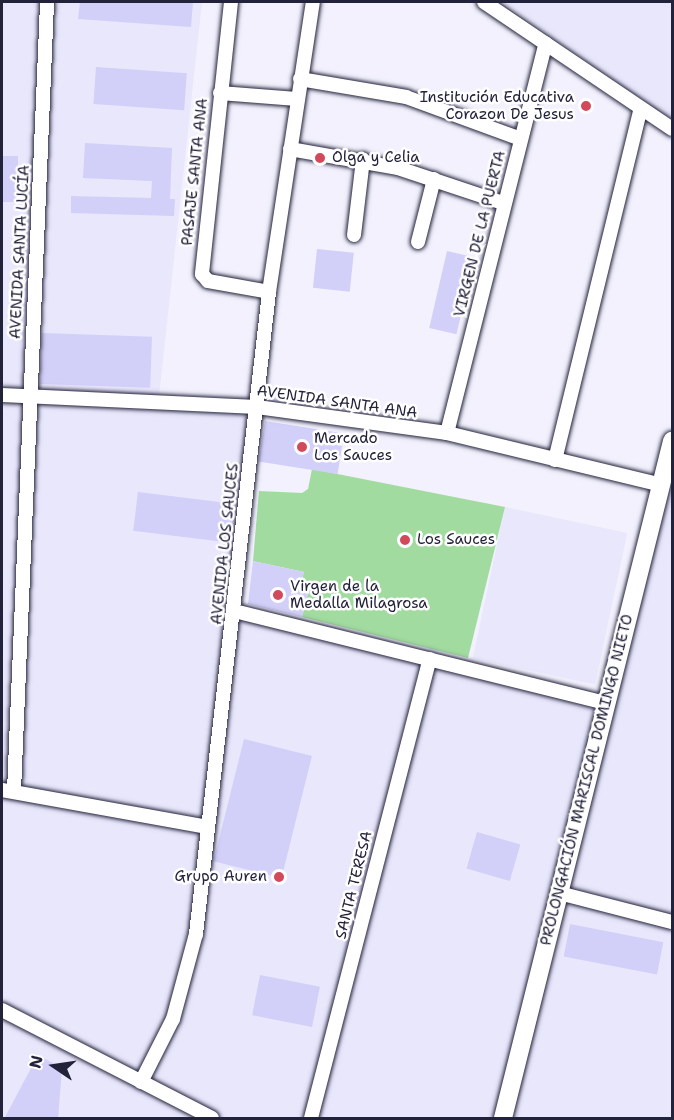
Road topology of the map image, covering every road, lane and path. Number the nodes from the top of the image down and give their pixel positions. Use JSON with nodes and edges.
{"nodes":[{"id":1,"x":47,"y":2,"type":"edge"},
{"id":2,"x":231,"y":2,"type":"edge"},
{"id":3,"x":313,"y":2,"type":"edge"},
{"id":4,"x":484,"y":2,"type":"edge"},
{"id":5,"x":546,"y":43,"type":"junction"},
{"id":6,"x":300,"y":79,"type":"junction"},
{"id":7,"x":220,"y":93,"type":"junction"},
{"id":8,"x":297,"y":99,"type":"junction"},
{"id":9,"x":642,"y":108,"type":"junction"},
{"id":10,"x":672,"y":129,"type":"edge"},
{"id":11,"x":521,"y":139,"type":"junction"},
{"id":12,"x":290,"y":149,"type":"junction"},
{"id":13,"x":363,"y":160,"type":"junction"},
{"id":14,"x":434,"y":179,"type":"junction"},
{"id":15,"x":503,"y":202,"type":"junction"},
{"id":16,"x":354,"y":235,"type":"dead end"},
{"id":17,"x":418,"y":242,"type":"dead end"},
{"id":18,"x":269,"y":292,"type":"junction"},
{"id":19,"x":2,"y":395,"type":"edge"},
{"id":20,"x":29,"y":396,"type":"junction"},
{"id":21,"x":257,"y":407,"type":"junction"},
{"id":22,"x":447,"y":433,"type":"junction"},
{"id":23,"x":672,"y":441,"type":"edge"},
{"id":24,"x":555,"y":460,"type":"junction"},
{"id":25,"x":662,"y":485,"type":"junction"},
{"id":26,"x":234,"y":611,"type":"junction"},
{"id":27,"x":429,"y":659,"type":"junction"},
{"id":28,"x":606,"y":703,"type":"junction"},
{"id":29,"x":8,"y":791,"type":"edge"},
{"id":30,"x":208,"y":827,"type":"junction"},
{"id":31,"x":560,"y":893,"type":"junction"},
{"id":32,"x":672,"y":922,"type":"edge"},
{"id":33,"x":2,"y":1010,"type":"edge"},
{"id":34,"x":141,"y":1082,"type":"junction"},
{"id":35,"x":212,"y":1119,"type":"edge"},
{"id":36,"x":311,"y":1119,"type":"edge"},
{"id":37,"x":503,"y":1119,"type":"edge"}],
"edges":[{"from":1,"to":20,"type":"street","name":"AVENIDA SANTA LUCÍA"},
{"from":2,"to":7,"type":"street","name":"PASAJE SANTA ANA"},
{"from":3,"to":6,"type":"street","name":"AVENIDA LOS SAUCES"},
{"from":4,"to":5,"type":"street"},
{"from":5,"to":9,"type":"street"},
{"from":5,"to":11,"type":"street","name":"VIRGEN DE LA PUERTA"},
{"from":6,"to":8,"type":"street","name":"AVENIDA LOS SAUCES"},
{"from":6,"to":11,"type":"street"},
{"from":7,"to":8,"type":"street"},
{"from":7,"to":18,"type":"street","name":"PASAJE SANTA ANA"},
{"from":8,"to":12,"type":"street","name":"AVENIDA LOS SAUCES"},
{"from":9,"to":10,"type":"street"},
{"from":9,"to":24,"type":"street"},
{"from":11,"to":15,"type":"street","name":"VIRGEN DE LA PUERTA"},
{"from":12,"to":13,"type":"street"},
{"from":12,"to":18,"type":"street","name":"AVENIDA LOS SAUCES"},
{"from":13,"to":14,"type":"street"},
{"from":13,"to":16,"type":"street"},
{"from":14,"to":15,"type":"street"},
{"from":14,"to":17,"type":"street"},
{"from":15,"to":22,"type":"street","name":"VIRGEN DE LA PUERTA"},
{"from":18,"to":21,"type":"street","name":"AVENIDA LOS SAUCES"},
{"from":19,"to":20,"type":"street","name":"AVENIDA SANTA ANA"},
{"from":20,"to":21,"type":"street","name":"AVENIDA SANTA ANA"},
{"from":20,"to":29,"type":"street","name":"AVENIDA SANTA LUCÍA"},
{"from":21,"to":22,"type":"street","name":"AVENIDA SANTA ANA"},
{"from":21,"to":26,"type":"street","name":"AVENIDA LOS SAUCES"},
{"from":22,"to":24,"type":"street","name":"AVENIDA SANTA ANA"},
{"from":23,"to":25,"type":"street","name":"PROLONGACIÓN MARISCAL DOMINGO NIETO"},
{"from":24,"to":25,"type":"street","name":"AVENIDA SANTA ANA"},
{"from":25,"to":28,"type":"street","name":"PROLONGACIÓN MARISCAL DOMINGO NIETO"},
{"from":26,"to":27,"type":"street"},
{"from":26,"to":30,"type":"street","name":"AVENIDA LOS SAUCES"},
{"from":27,"to":28,"type":"street"},
{"from":27,"to":36,"type":"street","name":"SANTA TERESA"},
{"from":28,"to":31,"type":"street","name":"PROLONGACIÓN MARISCAL DOMINGO NIETO"},
{"from":29,"to":30,"type":"street"},
{"from":30,"to":34,"type":"street","name":"AVENIDA LOS SAUCES"},
{"from":31,"to":32,"type":"street"},
{"from":31,"to":37,"type":"street","name":"PROLONGACIÓN MARISCAL DOMINGO NIETO"},
{"from":33,"to":34,"type":"street"},
{"from":34,"to":35,"type":"street"}]}
